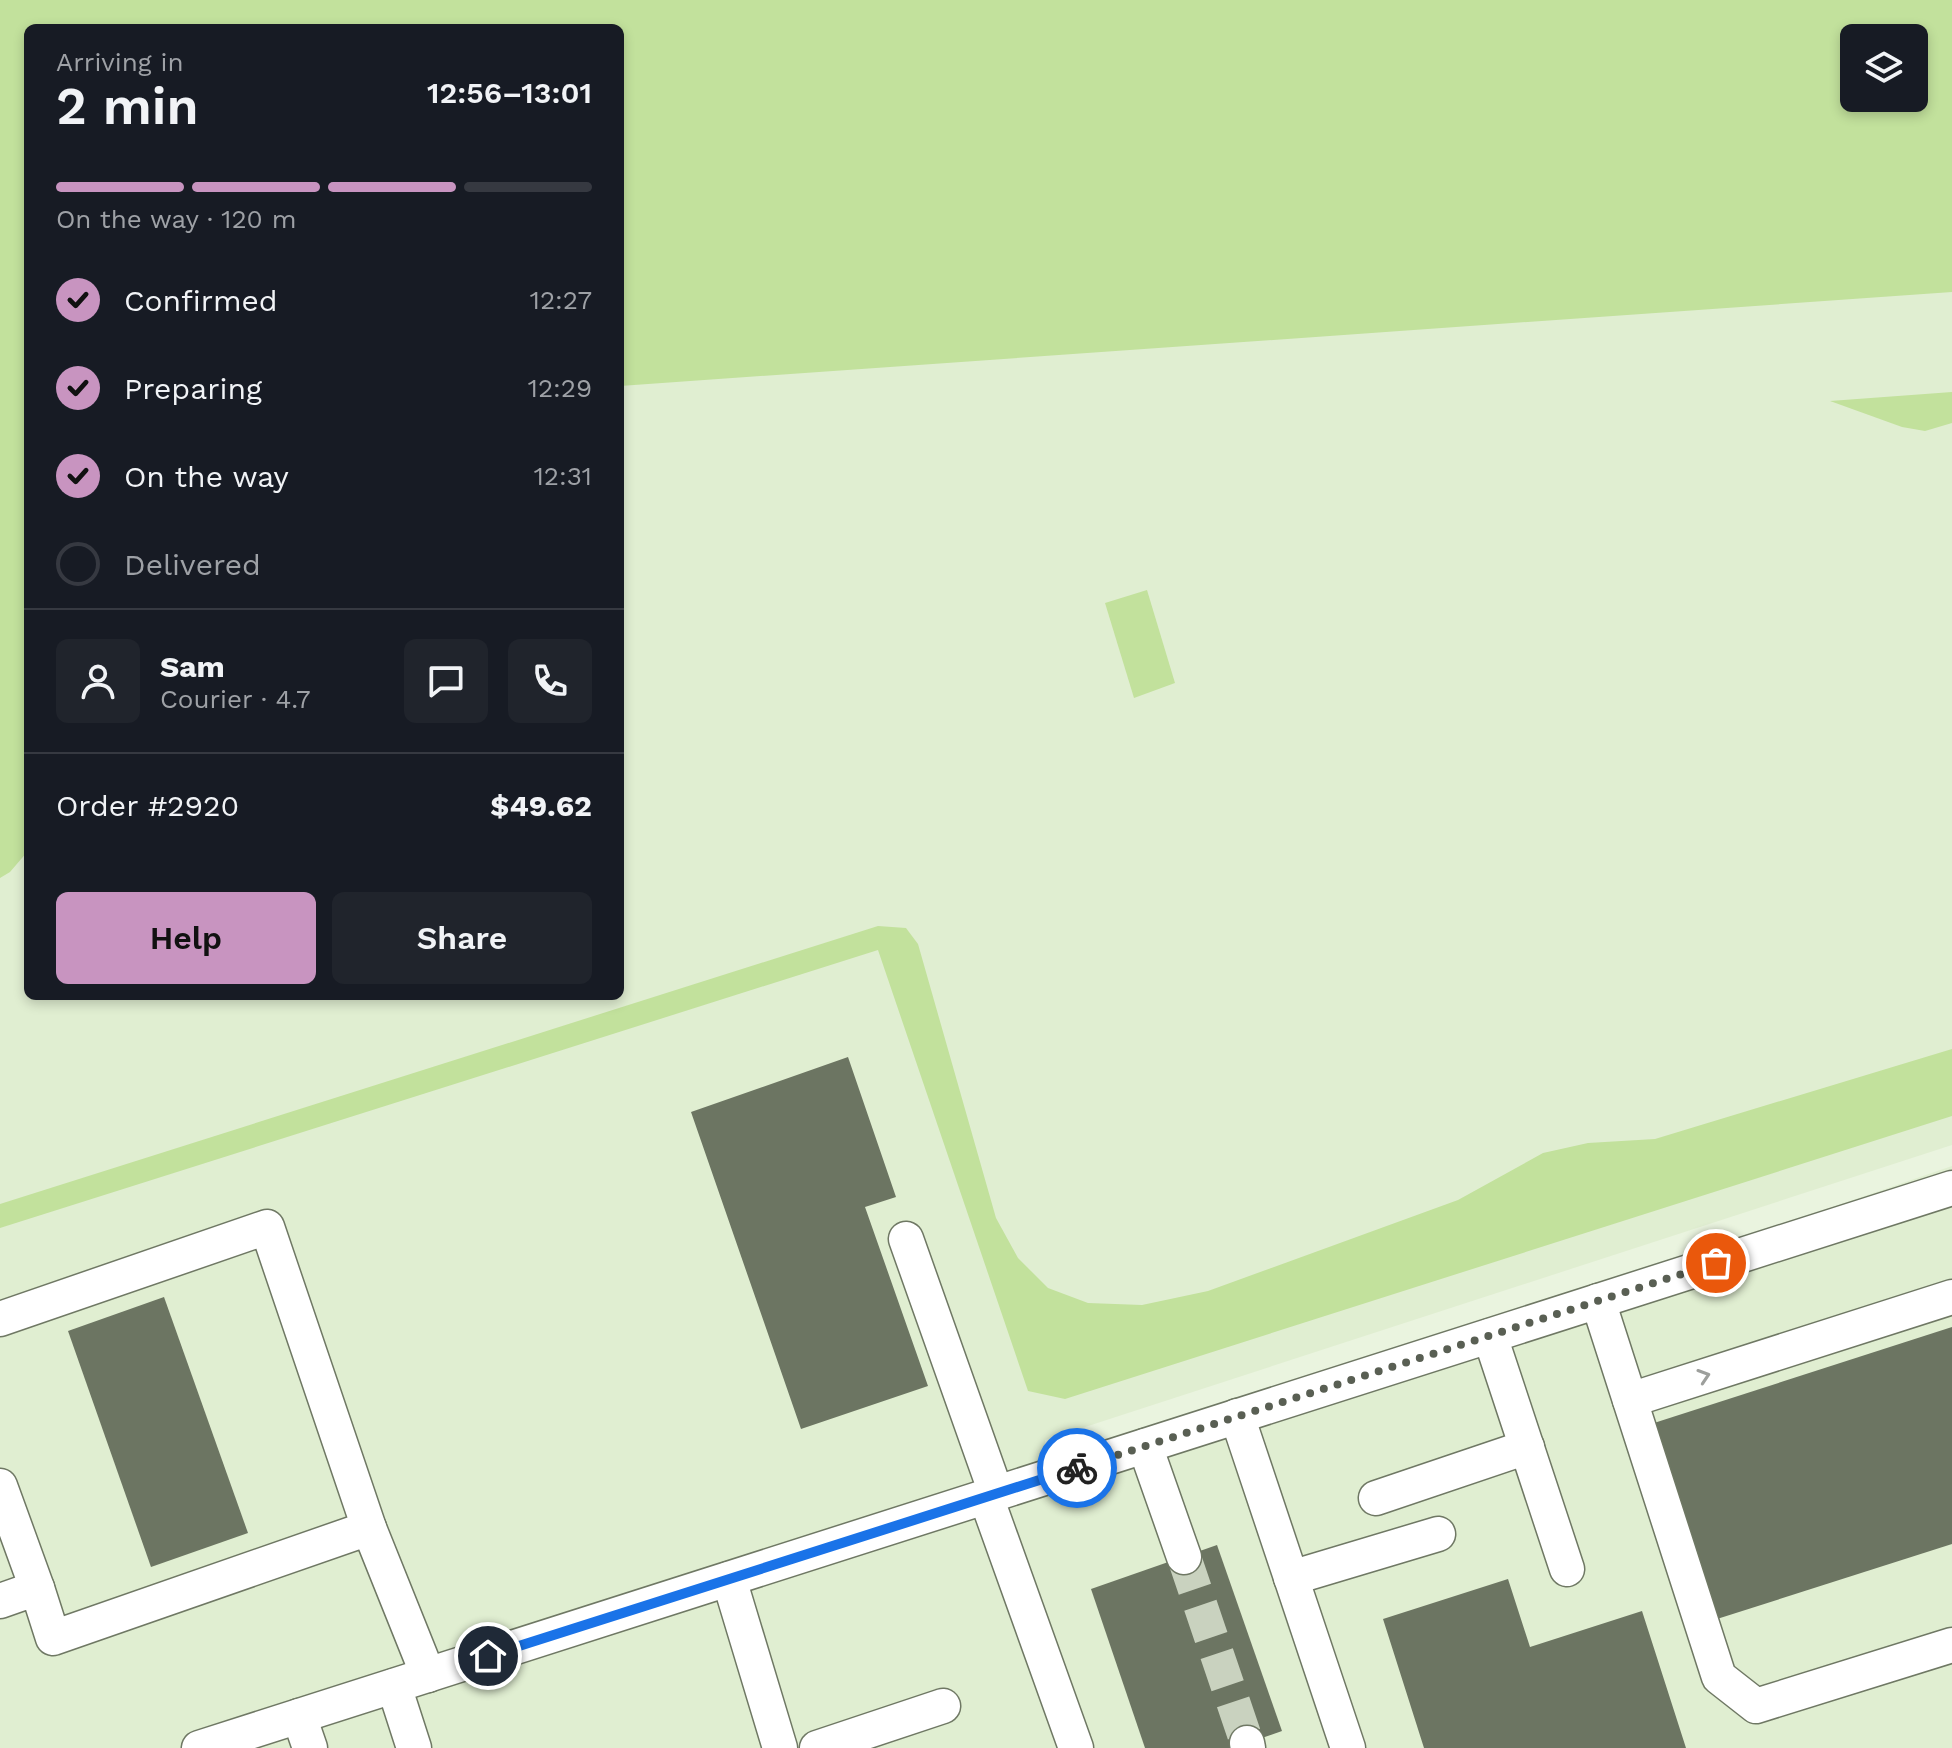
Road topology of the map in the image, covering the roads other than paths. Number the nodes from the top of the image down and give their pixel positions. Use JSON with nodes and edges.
{"nodes":[{"id":1,"x":1952,"y":1188,"type":"edge"},
{"id":2,"x":906,"y":1239,"type":"dead end"},
{"id":3,"x":1952,"y":1297,"type":"edge"},
{"id":4,"x":1598,"y":1301,"type":"junction"},
{"id":5,"x":0,"y":1319,"type":"edge"},
{"id":6,"x":1490,"y":1336,"type":"junction"},
{"id":7,"x":1630,"y":1400,"type":"junction"},
{"id":8,"x":1237,"y":1416,"type":"junction"},
{"id":9,"x":1145,"y":1446,"type":"junction"},
{"id":10,"x":1527,"y":1447,"type":"junction"},
{"id":11,"x":0,"y":1486,"type":"edge"},
{"id":12,"x":991,"y":1495,"type":"junction"},
{"id":13,"x":1376,"y":1498,"type":"dead end"},
{"id":14,"x":369,"y":1528,"type":"junction"},
{"id":15,"x":1438,"y":1534,"type":"dead end"},
{"id":16,"x":1184,"y":1557,"type":"tunnel mouth"},
{"id":17,"x":1567,"y":1569,"type":"dead end"},
{"id":18,"x":1291,"y":1578,"type":"junction"},
{"id":19,"x":729,"y":1579,"type":"junction"},
{"id":20,"x":37,"y":1588,"type":"junction"},
{"id":21,"x":0,"y":1601,"type":"edge"},
{"id":22,"x":1952,"y":1645,"type":"edge"},
{"id":23,"x":428,"y":1675,"type":"junction"},
{"id":24,"x":394,"y":1686,"type":"junction"},
{"id":25,"x":943,"y":1706,"type":"dead end"},
{"id":26,"x":299,"y":1716,"type":"junction"},
{"id":27,"x":872,"y":1739,"type":"edge"},
{"id":28,"x":199,"y":1748,"type":"edge"},
{"id":29,"x":310,"y":1748,"type":"edge"},
{"id":30,"x":414,"y":1748,"type":"edge"},
{"id":31,"x":780,"y":1748,"type":"edge"},
{"id":32,"x":817,"y":1748,"type":"edge"},
{"id":33,"x":1076,"y":1748,"type":"edge"},
{"id":34,"x":1348,"y":1748,"type":"edge"}],
"edges":[{"from":1,"to":4,"type":"street"},
{"from":2,"to":12,"type":"street"},
{"from":7,"to":3,"type":"street","one_way":true},
{"from":4,"to":6,"type":"street"},
{"from":4,"to":7,"type":"street"},
{"from":5,"to":14,"type":"street"},
{"from":6,"to":8,"type":"street"},
{"from":6,"to":10,"type":"street"},
{"from":7,"to":22,"type":"street"},
{"from":8,"to":9,"type":"street"},
{"from":8,"to":18,"type":"street"},
{"from":9,"to":12,"type":"street"},
{"from":9,"to":16,"type":"street"},
{"from":10,"to":13,"type":"street"},
{"from":10,"to":17,"type":"street"},
{"from":11,"to":20,"type":"street"},
{"from":12,"to":19,"type":"street"},
{"from":12,"to":33,"type":"street"},
{"from":14,"to":20,"type":"street"},
{"from":14,"to":23,"type":"street"},
{"from":15,"to":18,"type":"street"},
{"from":18,"to":34,"type":"street"},
{"from":19,"to":23,"type":"street"},
{"from":19,"to":31,"type":"street"},
{"from":20,"to":21,"type":"street"},
{"from":23,"to":24,"type":"street"},
{"from":24,"to":26,"type":"street"},
{"from":24,"to":30,"type":"street"},
{"from":25,"to":27,"type":"street"},
{"from":26,"to":28,"type":"street"},
{"from":26,"to":29,"type":"street"},
{"from":27,"to":32,"type":"street"}]}
